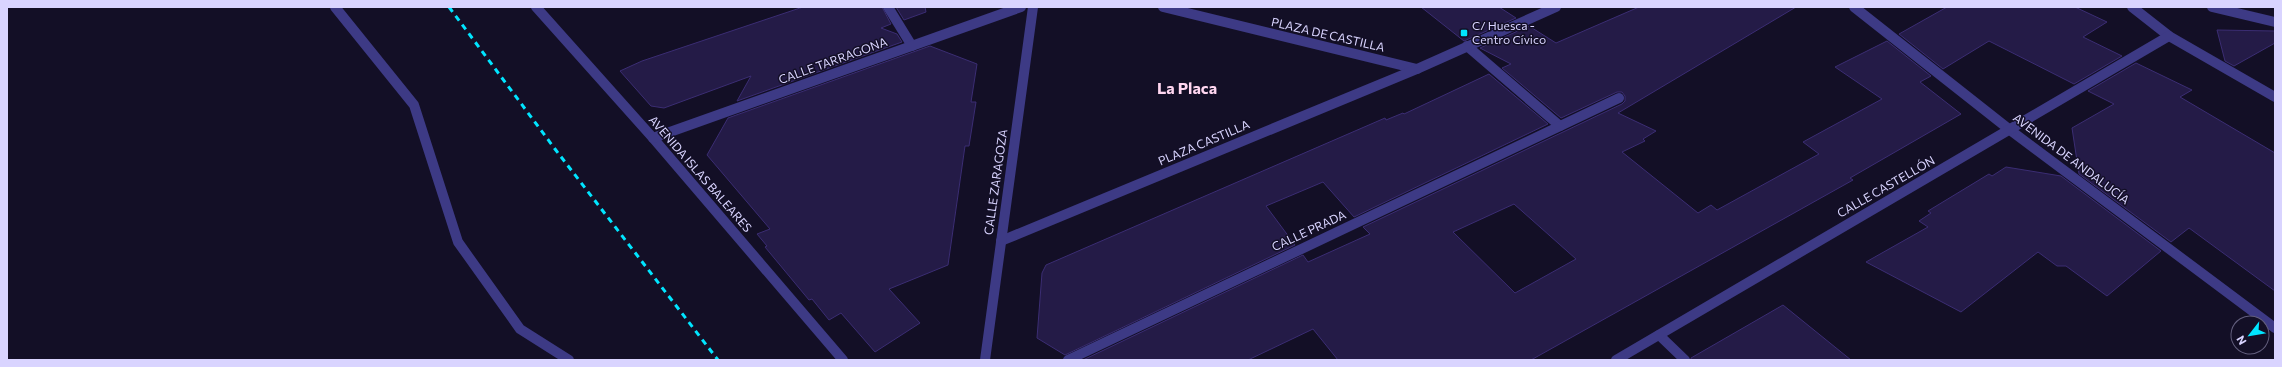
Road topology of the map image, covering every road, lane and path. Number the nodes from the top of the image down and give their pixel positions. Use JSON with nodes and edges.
{"nodes":[{"id":1,"x":335,"y":7,"type":"edge"},
{"id":2,"x":536,"y":7,"type":"edge"},
{"id":3,"x":888,"y":7,"type":"edge"},
{"id":4,"x":1021,"y":7,"type":"edge"},
{"id":5,"x":1034,"y":7,"type":"edge"},
{"id":6,"x":1163,"y":7,"type":"edge"},
{"id":7,"x":1556,"y":7,"type":"edge"},
{"id":8,"x":1854,"y":7,"type":"edge"},
{"id":9,"x":2132,"y":7,"type":"edge"},
{"id":10,"x":2212,"y":7,"type":"edge"},
{"id":11,"x":2275,"y":22,"type":"edge"},
{"id":12,"x":2169,"y":36,"type":"junction"},
{"id":13,"x":912,"y":46,"type":"junction"},
{"id":14,"x":1467,"y":46,"type":"junction"},
{"id":15,"x":1416,"y":68,"type":"junction"},
{"id":16,"x":2275,"y":97,"type":"edge"},
{"id":17,"x":1619,"y":98,"type":"dead end"},
{"id":18,"x":1560,"y":126,"type":"junction"},
{"id":19,"x":2010,"y":130,"type":"junction"},
{"id":20,"x":653,"y":138,"type":"junction"},
{"id":21,"x":1001,"y":242,"type":"junction"},
{"id":22,"x":2275,"y":328,"type":"edge"},
{"id":23,"x":1659,"y":335,"type":"junction"},
{"id":24,"x":569,"y":360,"type":"edge"},
{"id":25,"x":843,"y":360,"type":"edge"},
{"id":26,"x":985,"y":360,"type":"edge"},
{"id":27,"x":1068,"y":360,"type":"edge"},
{"id":28,"x":1616,"y":360,"type":"edge"},
{"id":29,"x":1685,"y":360,"type":"edge"}],
"edges":[{"from":1,"to":24,"type":"street"},
{"from":2,"to":20,"type":"street","name":"AVENIDA ISLAS BALEARES"},
{"from":3,"to":13,"type":"street"},
{"from":4,"to":13,"type":"street","name":"CALLE TARRAGONA"},
{"from":5,"to":21,"type":"street","name":"CALLE ZARAGOZA"},
{"from":6,"to":15,"type":"street","name":"PLAZA DE CASTILLA"},
{"from":7,"to":14,"type":"street","name":"PLAZA CASTILLA"},
{"from":8,"to":19,"type":"street","name":"AVENIDA DE ANDALUCÍA"},
{"from":9,"to":12,"type":"street"},
{"from":10,"to":11,"type":"street"},
{"from":12,"to":16,"type":"street"},
{"from":12,"to":19,"type":"street","name":"CALLE CASTELLÓN"},
{"from":13,"to":20,"type":"street","name":"CALLE TARRAGONA"},
{"from":14,"to":15,"type":"street","name":"PLAZA CASTILLA"},
{"from":14,"to":18,"type":"street"},
{"from":15,"to":21,"type":"street","name":"PLAZA CASTILLA"},
{"from":17,"to":18,"type":"street","name":"CALLE PRADA"},
{"from":18,"to":27,"type":"street","name":"CALLE PRADA"},
{"from":19,"to":22,"type":"street","name":"AVENIDA DE ANDALUCÍA"},
{"from":19,"to":23,"type":"street","name":"CALLE CASTELLÓN"},
{"from":20,"to":25,"type":"street","name":"AVENIDA ISLAS BALEARES"},
{"from":21,"to":26,"type":"street","name":"CALLE ZARAGOZA"},
{"from":23,"to":28,"type":"street","name":"CALLE CASTELLÓN"},
{"from":23,"to":29,"type":"street"}]}
